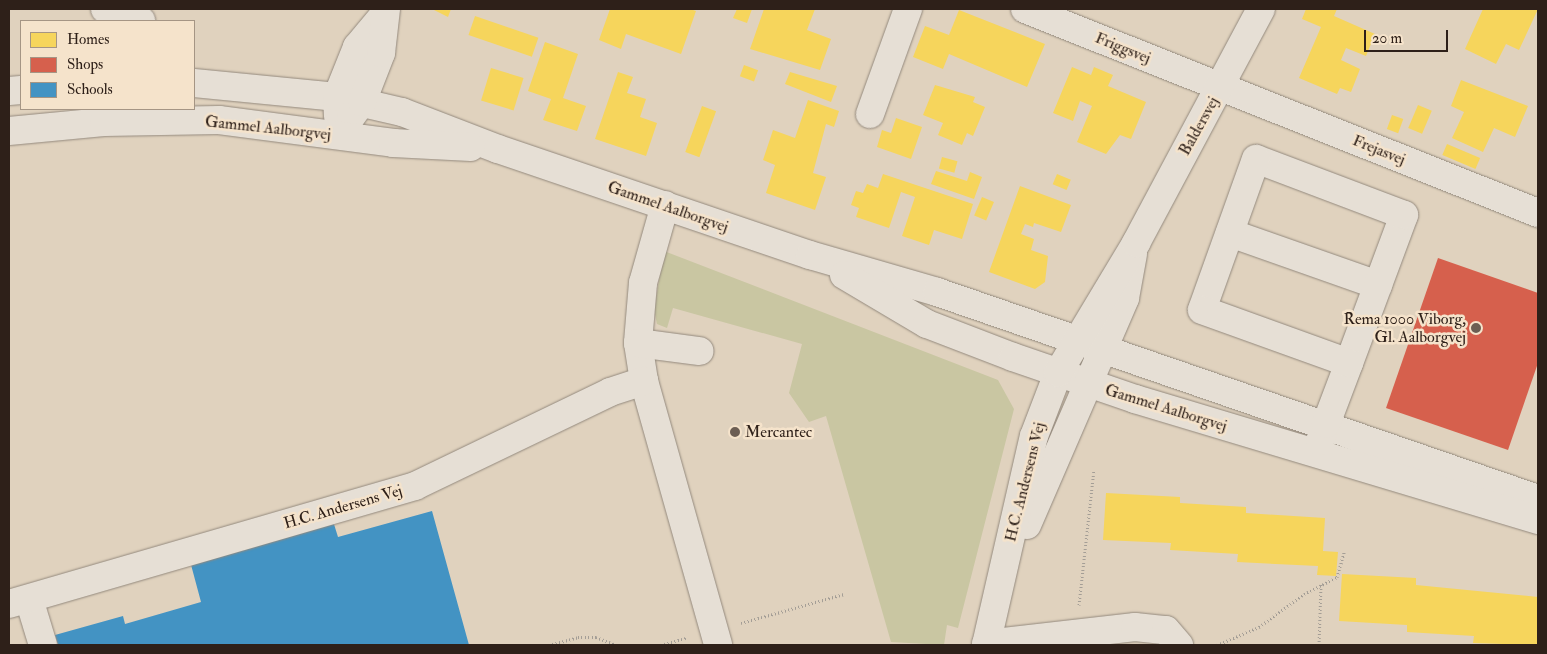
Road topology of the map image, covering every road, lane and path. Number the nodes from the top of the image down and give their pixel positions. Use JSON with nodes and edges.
{"nodes":[{"id":1,"x":105,"y":9,"type":"edge"},
{"id":2,"x":908,"y":9,"type":"edge"},
{"id":3,"x":1025,"y":9,"type":"edge"},
{"id":4,"x":1261,"y":9,"type":"edge"},
{"id":5,"x":385,"y":12,"type":"edge"},
{"id":6,"x":138,"y":20,"type":"edge"},
{"id":7,"x":195,"y":83,"type":"edge"},
{"id":8,"x":1220,"y":87,"type":"junction"},
{"id":9,"x":349,"y":100,"type":"junction"},
{"id":10,"x":870,"y":114,"type":"dead end"},
{"id":11,"x":9,"y":132,"type":"edge"},
{"id":12,"x":338,"y":135,"type":"junction"},
{"id":13,"x":498,"y":149,"type":"junction"},
{"id":14,"x":665,"y":205,"type":"junction"},
{"id":15,"x":1538,"y":213,"type":"edge"},
{"id":16,"x":1230,"y":232,"type":"junction"},
{"id":17,"x":1136,"y":243,"type":"junction"},
{"id":18,"x":810,"y":255,"type":"junction"},
{"id":19,"x":1378,"y":285,"type":"junction"},
{"id":20,"x":1076,"y":341,"type":"junction"},
{"id":21,"x":638,"y":343,"type":"junction"},
{"id":22,"x":1102,"y":350,"type":"junction"},
{"id":23,"x":699,"y":351,"type":"dead end"},
{"id":24,"x":1349,"y":363,"type":"junction"},
{"id":25,"x":1058,"y":373,"type":"junction"},
{"id":26,"x":644,"y":381,"type":"junction"},
{"id":27,"x":1087,"y":383,"type":"junction"},
{"id":28,"x":1326,"y":424,"type":"junction"},
{"id":29,"x":1315,"y":454,"type":"junction"},
{"id":30,"x":1094,"y":470,"type":"dead end"},
{"id":31,"x":1538,"y":499,"type":"edge"},
{"id":32,"x":1538,"y":520,"type":"edge"},
{"id":33,"x":1344,"y":552,"type":"dead end"},
{"id":34,"x":1321,"y":584,"type":"junction"},
{"id":35,"x":998,"y":593,"type":"junction"},
{"id":36,"x":844,"y":594,"type":"dead end"},
{"id":37,"x":19,"y":602,"type":"edge"},
{"id":38,"x":716,"y":638,"type":"edge"},
{"id":39,"x":1076,"y":640,"type":"edge"},
{"id":40,"x":43,"y":645,"type":"edge"},
{"id":41,"x":549,"y":645,"type":"edge"},
{"id":42,"x":616,"y":645,"type":"edge"},
{"id":43,"x":661,"y":645,"type":"edge"},
{"id":44,"x":986,"y":645,"type":"edge"},
{"id":45,"x":1179,"y":645,"type":"edge"},
{"id":46,"x":1217,"y":645,"type":"edge"},
{"id":47,"x":1319,"y":645,"type":"edge"}],
"edges":[{"from":1,"to":6,"type":"street"},
{"from":2,"to":10,"type":"street"},
{"from":3,"to":8,"type":"street","name":"Friggsvej"},
{"from":4,"to":8,"type":"street","name":"Baldersvej"},
{"from":5,"to":9,"type":"street"},
{"from":7,"to":9,"type":"street","name":"Gammel Aalborgvej"},
{"from":8,"to":15,"type":"street","name":"Frejasvej"},
{"from":8,"to":17,"type":"street","name":"Baldersvej"},
{"from":9,"to":12,"type":"street"},
{"from":9,"to":13,"type":"street","name":"Gammel Aalborgvej"},
{"from":11,"to":12,"type":"street","name":"Gammel Aalborgvej"},
{"from":12,"to":13,"type":"street","name":"Gammel Aalborgvej"},
{"from":13,"to":14,"type":"street","name":"Gammel Aalborgvej"},
{"from":14,"to":18,"type":"street","name":"Gammel Aalborgvej"},
{"from":14,"to":21,"type":"street"},
{"from":16,"to":19,"type":"street"},
{"from":16,"to":19,"type":"street"},
{"from":16,"to":24,"type":"street"},
{"from":17,"to":20,"type":"street","name":"Baldersvej"},
{"from":17,"to":22,"type":"street","name":"Baldersvej"},
{"from":18,"to":20,"type":"street","name":"Gammel Aalborgvej"},
{"from":18,"to":25,"type":"street","name":"Gammel Aalborgvej"},
{"from":19,"to":24,"type":"street"},
{"from":20,"to":22,"type":"street","name":"Gammel Aalborgvej"},
{"from":20,"to":25,"type":"street","name":"H.C. Andersens Vej"},
{"from":21,"to":23,"type":"street"},
{"from":21,"to":26,"type":"street"},
{"from":22,"to":27,"type":"street","name":"H.C. Andersens Vej"},
{"from":22,"to":28,"type":"street","name":"Gammel Aalborgvej"},
{"from":24,"to":28,"type":"street"},
{"from":25,"to":27,"type":"street","name":"Gammel Aalborgvej"},
{"from":25,"to":35,"type":"street","name":"H.C. Andersens Vej"},
{"from":26,"to":37,"type":"street","name":"H.C. Andersens Vej"},
{"from":26,"to":38,"type":"street"},
{"from":27,"to":29,"type":"street","name":"Gammel Aalborgvej"},
{"from":27,"to":35,"type":"street","name":"H.C. Andersens Vej"},
{"from":28,"to":29,"type":"street"},
{"from":28,"to":31,"type":"street","name":"Gammel Aalborgvej"},
{"from":29,"to":32,"type":"street","name":"Gammel Aalborgvej"},
{"from":30,"to":39,"type":"path"},
{"from":33,"to":34,"type":"path"},
{"from":34,"to":46,"type":"path"},
{"from":34,"to":47,"type":"path"},
{"from":35,"to":44,"type":"street","name":"H.C. Andersens Vej"},
{"from":36,"to":38,"type":"path"},
{"from":37,"to":40,"type":"street","name":"H.C. Andersens Vej"},
{"from":38,"to":43,"type":"path"},
{"from":39,"to":44,"type":"street","name":"H.C. Andersens Vej"},
{"from":39,"to":45,"type":"street","name":"H.C. Andersens Vej"},
{"from":41,"to":42,"type":"path"}]}
